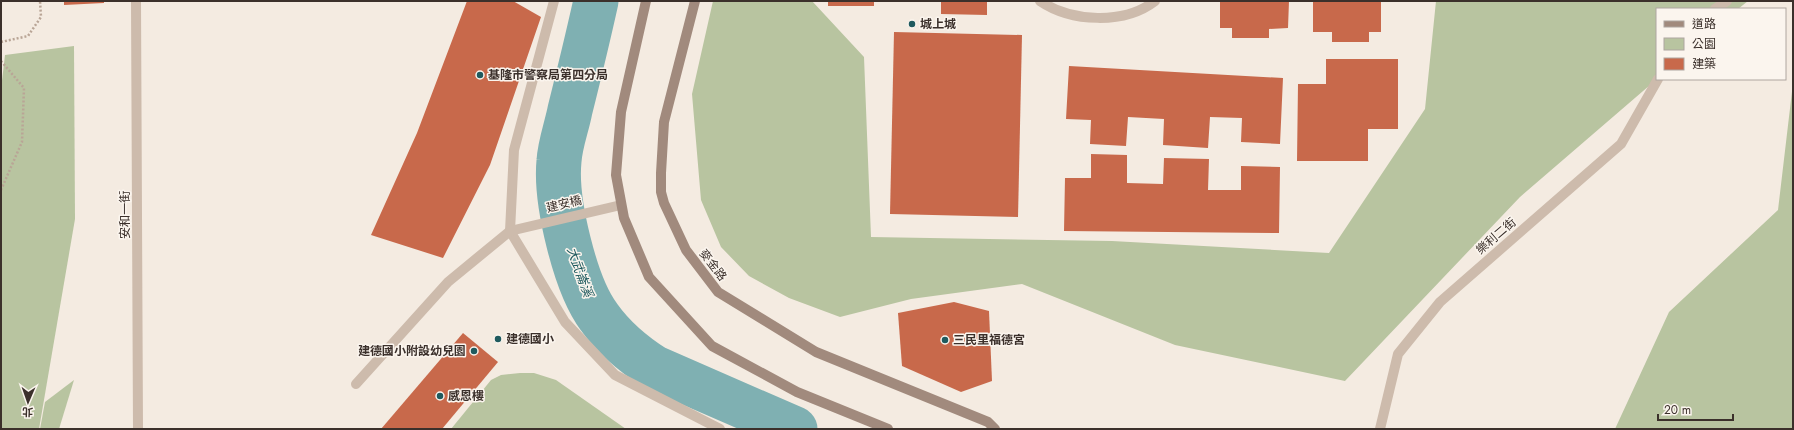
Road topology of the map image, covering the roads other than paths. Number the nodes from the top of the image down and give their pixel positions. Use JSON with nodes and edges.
{"nodes":[{"id":1,"x":136,"y":1,"type":"edge"},
{"id":2,"x":554,"y":1,"type":"edge"},
{"id":3,"x":646,"y":1,"type":"edge"},
{"id":4,"x":695,"y":1,"type":"edge"},
{"id":5,"x":1040,"y":1,"type":"edge"},
{"id":6,"x":1155,"y":1,"type":"edge"},
{"id":7,"x":1727,"y":1,"type":"edge"},
{"id":8,"x":1716,"y":8,"type":"edge"},
{"id":9,"x":1657,"y":80,"type":"edge"},
{"id":10,"x":621,"y":205,"type":"junction"},
{"id":11,"x":510,"y":231,"type":"junction"},
{"id":12,"x":356,"y":384,"type":"dead end"},
{"id":13,"x":138,"y":429,"type":"edge"},
{"id":14,"x":720,"y":429,"type":"edge"},
{"id":15,"x":888,"y":429,"type":"edge"},
{"id":16,"x":995,"y":429,"type":"edge"},
{"id":17,"x":1380,"y":429,"type":"edge"}],
"edges":[{"from":1,"to":13,"type":"street","name":"安和一街"},
{"from":2,"to":11,"type":"street"},
{"from":3,"to":10,"type":"street"},
{"from":4,"to":16,"type":"street","name":"麥金路"},
{"from":5,"to":6,"type":"street"},
{"from":7,"to":8,"type":"street"},
{"from":9,"to":17,"type":"street","name":"樂利二街"},
{"from":10,"to":11,"type":"street","name":"建安橋"},
{"from":10,"to":15,"type":"street"},
{"from":11,"to":12,"type":"street"},
{"from":11,"to":14,"type":"street"}]}
